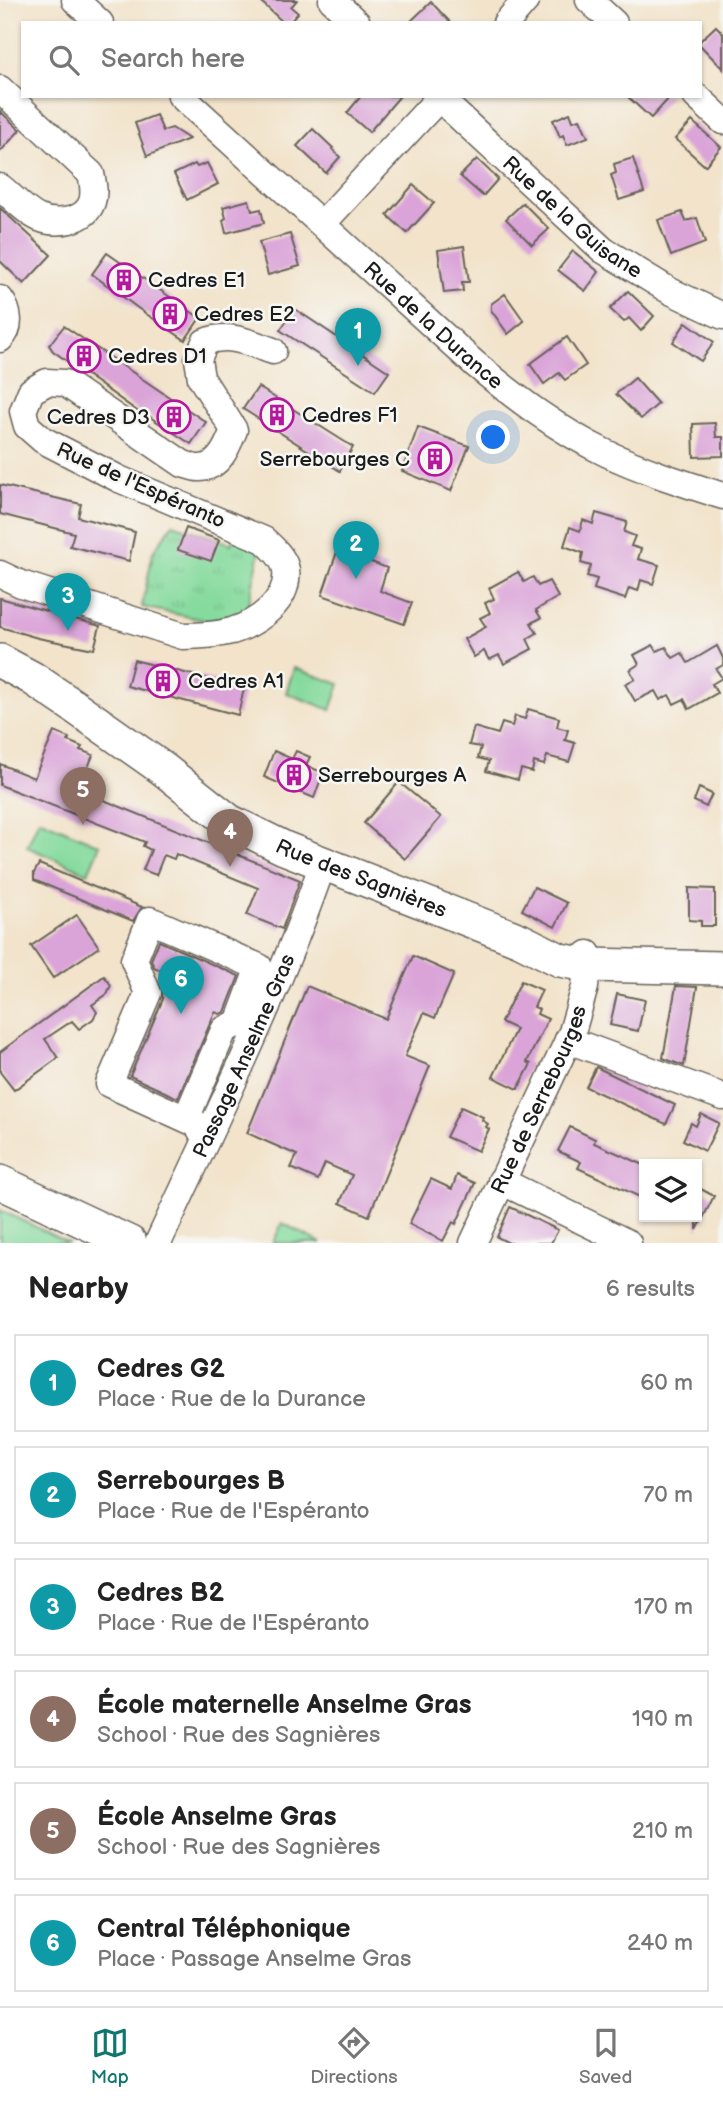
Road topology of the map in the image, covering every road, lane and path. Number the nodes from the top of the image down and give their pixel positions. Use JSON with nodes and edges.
{"nodes":[{"id":1,"x":75,"y":0,"type":"edge"},
{"id":2,"x":332,"y":0,"type":"edge"},
{"id":3,"x":526,"y":0,"type":"edge"},
{"id":4,"x":589,"y":0,"type":"edge"},
{"id":5,"x":98,"y":21,"type":"edge"},
{"id":6,"x":355,"y":21,"type":"edge"},
{"id":7,"x":508,"y":21,"type":"edge"},
{"id":8,"x":612,"y":21,"type":"edge"},
{"id":9,"x":0,"y":89,"type":"edge"},
{"id":10,"x":183,"y":98,"type":"edge"},
{"id":11,"x":438,"y":98,"type":"edge"},
{"id":12,"x":440,"y":98,"type":"edge"},
{"id":13,"x":698,"y":98,"type":"edge"},
{"id":14,"x":723,"y":121,"type":"edge"},
{"id":15,"x":0,"y":187,"type":"edge"},
{"id":16,"x":322,"y":224,"type":"junction"},
{"id":17,"x":0,"y":299,"type":"edge"},
{"id":18,"x":723,"y":316,"type":"edge"},
{"id":19,"x":0,"y":339,"type":"edge"},
{"id":20,"x":273,"y":351,"type":"dead end"},
{"id":21,"x":723,"y":496,"type":"edge"},
{"id":22,"x":0,"y":574,"type":"edge"},
{"id":23,"x":0,"y":661,"type":"edge"},
{"id":24,"x":323,"y":863,"type":"junction"},
{"id":25,"x":723,"y":956,"type":"edge"},
{"id":26,"x":587,"y":959,"type":"junction"},
{"id":27,"x":723,"y":968,"type":"edge"},
{"id":28,"x":568,"y":1040,"type":"junction"},
{"id":29,"x":723,"y":1097,"type":"edge"},
{"id":30,"x":187,"y":1119,"type":"junction"},
{"id":31,"x":209,"y":1132,"type":"junction"},
{"id":32,"x":501,"y":1181,"type":"junction"},
{"id":33,"x":0,"y":1182,"type":"edge"},
{"id":34,"x":130,"y":1243,"type":"edge"},
{"id":35,"x":158,"y":1243,"type":"edge"},
{"id":36,"x":473,"y":1243,"type":"edge"},
{"id":37,"x":628,"y":1243,"type":"edge"}],
"edges":[{"from":1,"to":5,"type":"street"},
{"from":2,"to":6,"type":"street"},
{"from":3,"to":7,"type":"street"},
{"from":4,"to":8,"type":"street"},
{"from":9,"to":15,"type":"street"},
{"from":10,"to":16,"type":"street","name":"Rue de la Durance"},
{"from":11,"to":16,"type":"street"},
{"from":12,"to":18,"type":"street","name":"Rue de la Guisane"},
{"from":13,"to":14,"type":"street"},
{"from":16,"to":21,"type":"street","name":"Rue de la Durance"},
{"from":17,"to":19,"type":"street"},
{"from":20,"to":22,"type":"street","name":"Rue de l'Espéranto"},
{"from":23,"to":24,"type":"main road","name":"Rue des Sagnières"},
{"from":24,"to":26,"type":"main road","name":"Rue des Sagnières"},
{"from":24,"to":31,"type":"street","name":"Passage Anselme Gras"},
{"from":25,"to":26,"type":"main road"},
{"from":26,"to":27,"type":"main road"},
{"from":26,"to":28,"type":"street","name":"Rue de Serrebourges"},
{"from":28,"to":29,"type":"street"},
{"from":28,"to":32,"type":"street","name":"Rue de Serrebourges"},
{"from":30,"to":30,"type":"street"},
{"from":30,"to":31,"type":"street"},
{"from":31,"to":35,"type":"street","name":"Passage Anselme Gras"},
{"from":32,"to":36,"type":"street","name":"Rue de Serrebourges"},
{"from":32,"to":37,"type":"street"},
{"from":33,"to":34,"type":"main road"}]}
